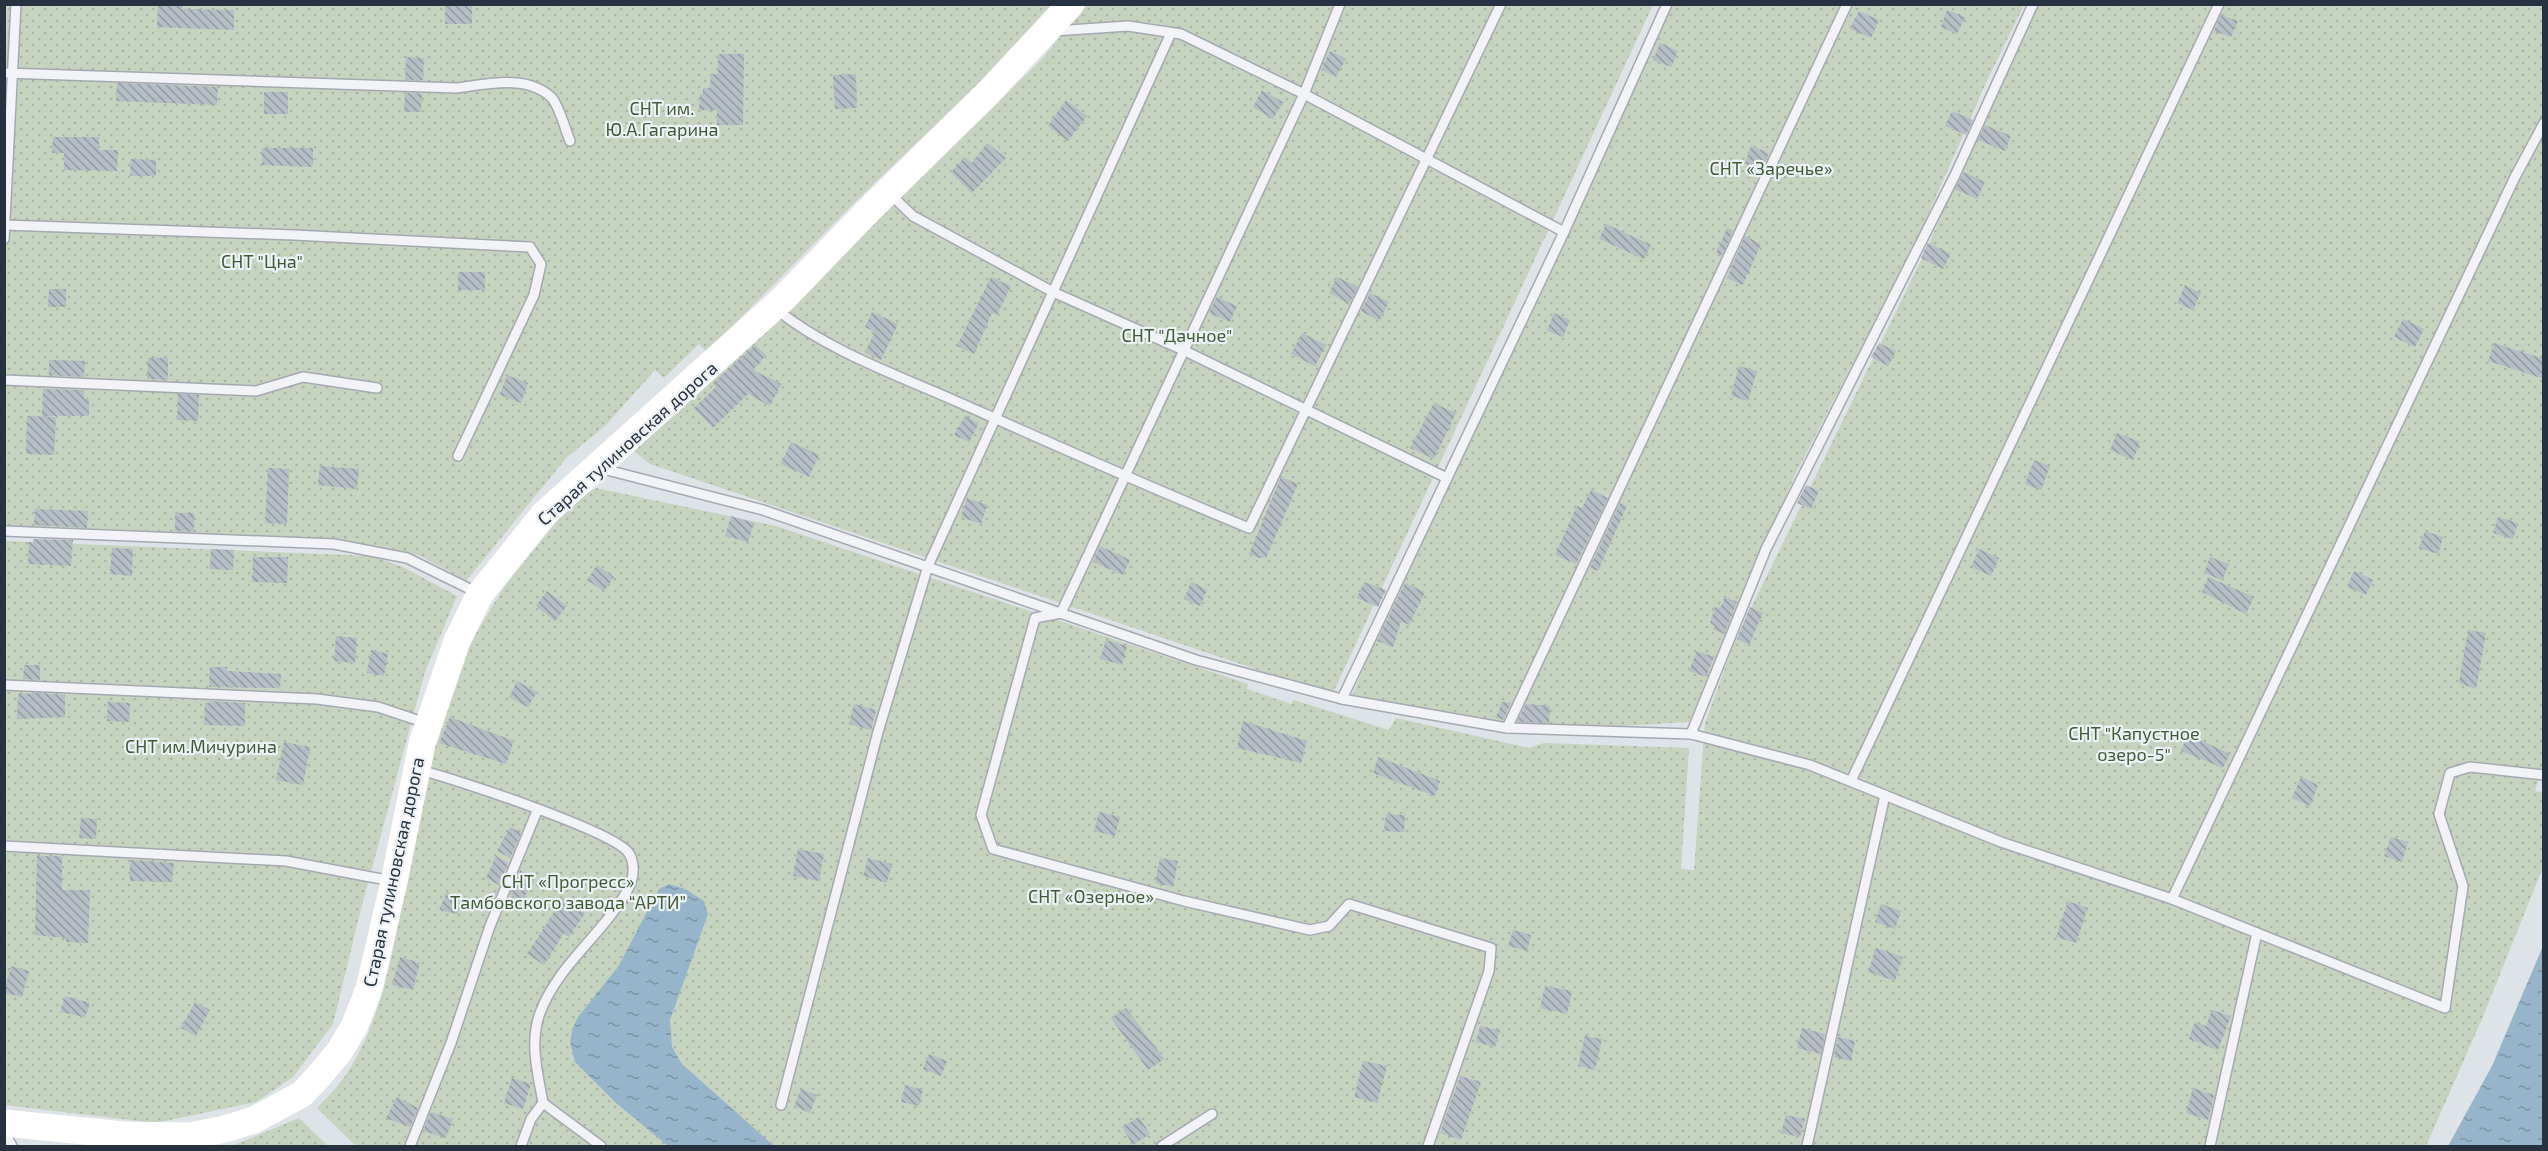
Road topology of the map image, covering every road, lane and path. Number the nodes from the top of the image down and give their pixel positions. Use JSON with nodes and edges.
{"nodes":[{"id":1,"x":16,"y":4,"type":"edge"},
{"id":2,"x":1071,"y":4,"type":"edge"},
{"id":3,"x":1340,"y":4,"type":"edge"},
{"id":4,"x":1501,"y":4,"type":"edge"},
{"id":5,"x":1667,"y":4,"type":"edge"},
{"id":6,"x":1847,"y":4,"type":"edge"},
{"id":7,"x":2033,"y":4,"type":"edge"},
{"id":8,"x":2219,"y":4,"type":"edge"},
{"id":9,"x":1046,"y":32,"type":"junction"},
{"id":10,"x":1171,"y":33,"type":"junction"},
{"id":11,"x":8,"y":73,"type":"edge"},
{"id":12,"x":1304,"y":94,"type":"junction"},
{"id":13,"x":2544,"y":123,"type":"edge"},
{"id":14,"x":570,"y":141,"type":"dead end"},
{"id":15,"x":1428,"y":160,"type":"junction"},
{"id":16,"x":888,"y":191,"type":"junction"},
{"id":17,"x":5,"y":225,"type":"edge"},
{"id":18,"x":1564,"y":232,"type":"junction"},
{"id":19,"x":4,"y":239,"type":"edge"},
{"id":20,"x":1053,"y":292,"type":"junction"},
{"id":21,"x":774,"y":308,"type":"junction"},
{"id":22,"x":1183,"y":350,"type":"junction"},
{"id":23,"x":4,"y":380,"type":"edge"},
{"id":24,"x":377,"y":388,"type":"dead end"},
{"id":25,"x":1307,"y":410,"type":"junction"},
{"id":26,"x":995,"y":418,"type":"junction"},
{"id":27,"x":458,"y":456,"type":"dead end"},
{"id":28,"x":594,"y":467,"type":"junction"},
{"id":29,"x":1125,"y":477,"type":"junction"},
{"id":30,"x":1447,"y":478,"type":"junction"},
{"id":31,"x":4,"y":531,"type":"edge"},
{"id":32,"x":928,"y":566,"type":"junction"},
{"id":33,"x":480,"y":594,"type":"junction"},
{"id":34,"x":1061,"y":613,"type":"junction"},
{"id":35,"x":4,"y":685,"type":"edge"},
{"id":36,"x":1342,"y":699,"type":"junction"},
{"id":37,"x":428,"y":724,"type":"junction"},
{"id":38,"x":1507,"y":728,"type":"junction"},
{"id":39,"x":1691,"y":734,"type":"junction"},
{"id":40,"x":417,"y":769,"type":"junction"},
{"id":41,"x":2544,"y":775,"type":"edge"},
{"id":42,"x":1851,"y":781,"type":"junction"},
{"id":43,"x":1885,"y":795,"type":"junction"},
{"id":44,"x":537,"y":811,"type":"junction"},
{"id":45,"x":4,"y":846,"type":"edge"},
{"id":46,"x":394,"y":882,"type":"junction"},
{"id":47,"x":2172,"y":899,"type":"junction"},
{"id":48,"x":2257,"y":933,"type":"junction"},
{"id":49,"x":543,"y":1103,"type":"junction"},
{"id":50,"x":782,"y":1105,"type":"dead end"},
{"id":51,"x":1212,"y":1114,"type":"dead end"},
{"id":52,"x":4,"y":1123,"type":"edge"},
{"id":53,"x":4,"y":1131,"type":"edge"},
{"id":54,"x":12,"y":1146,"type":"edge"},
{"id":55,"x":411,"y":1146,"type":"edge"},
{"id":56,"x":520,"y":1146,"type":"edge"},
{"id":57,"x":601,"y":1146,"type":"edge"},
{"id":58,"x":1162,"y":1146,"type":"edge"},
{"id":59,"x":1428,"y":1146,"type":"edge"},
{"id":60,"x":1807,"y":1146,"type":"edge"},
{"id":61,"x":2210,"y":1146,"type":"edge"}],
"edges":[{"from":1,"to":11,"type":"lane"},
{"from":2,"to":9,"type":"street","name":"Старая тулиновская дорога"},
{"from":3,"to":12,"type":"lane"},
{"from":4,"to":15,"type":"lane"},
{"from":5,"to":18,"type":"lane"},
{"from":6,"to":38,"type":"lane"},
{"from":7,"to":39,"type":"lane"},
{"from":8,"to":42,"type":"lane"},
{"from":9,"to":10,"type":"lane"},
{"from":9,"to":16,"type":"street","name":"Старая тулиновская дорога"},
{"from":10,"to":12,"type":"lane"},
{"from":10,"to":20,"type":"lane"},
{"from":11,"to":14,"type":"lane"},
{"from":11,"to":17,"type":"lane"},
{"from":12,"to":15,"type":"lane"},
{"from":12,"to":22,"type":"lane"},
{"from":13,"to":47,"type":"lane"},
{"from":15,"to":18,"type":"lane"},
{"from":15,"to":25,"type":"lane"},
{"from":16,"to":20,"type":"lane"},
{"from":16,"to":21,"type":"street","name":"Старая тулиновская дорога"},
{"from":17,"to":19,"type":"lane"},
{"from":17,"to":27,"type":"lane"},
{"from":18,"to":30,"type":"lane"},
{"from":20,"to":22,"type":"lane"},
{"from":20,"to":26,"type":"lane"},
{"from":21,"to":26,"type":"lane"},
{"from":21,"to":28,"type":"street","name":"Старая тулиновская дорога"},
{"from":22,"to":25,"type":"lane"},
{"from":22,"to":29,"type":"lane"},
{"from":23,"to":24,"type":"lane"},
{"from":25,"to":29,"type":"lane"},
{"from":25,"to":30,"type":"lane"},
{"from":26,"to":29,"type":"lane"},
{"from":26,"to":32,"type":"lane"},
{"from":28,"to":32,"type":"lane"},
{"from":28,"to":33,"type":"street","name":"Старая тулиновская дорога"},
{"from":29,"to":34,"type":"lane"},
{"from":30,"to":36,"type":"lane"},
{"from":31,"to":33,"type":"lane"},
{"from":32,"to":34,"type":"lane"},
{"from":32,"to":50,"type":"lane"},
{"from":33,"to":37,"type":"street","name":"Старая тулиновская дорога"},
{"from":34,"to":36,"type":"lane"},
{"from":34,"to":59,"type":"lane"},
{"from":35,"to":37,"type":"lane"},
{"from":36,"to":38,"type":"lane"},
{"from":37,"to":40,"type":"street","name":"Старая тулиновская дорога"},
{"from":38,"to":39,"type":"lane"},
{"from":39,"to":42,"type":"lane"},
{"from":40,"to":44,"type":"lane"},
{"from":40,"to":46,"type":"street","name":"Старая тулиновская дорога"},
{"from":41,"to":48,"type":"lane"},
{"from":42,"to":43,"type":"lane"},
{"from":43,"to":47,"type":"lane"},
{"from":43,"to":60,"type":"lane"},
{"from":44,"to":49,"type":"lane"},
{"from":44,"to":55,"type":"lane"},
{"from":45,"to":46,"type":"lane"},
{"from":46,"to":52,"type":"street","name":"Старая тулиновская дорога"},
{"from":47,"to":48,"type":"lane"},
{"from":48,"to":61,"type":"lane"},
{"from":49,"to":56,"type":"lane"},
{"from":49,"to":57,"type":"lane"},
{"from":51,"to":58,"type":"lane"},
{"from":53,"to":54,"type":"lane"}]}
